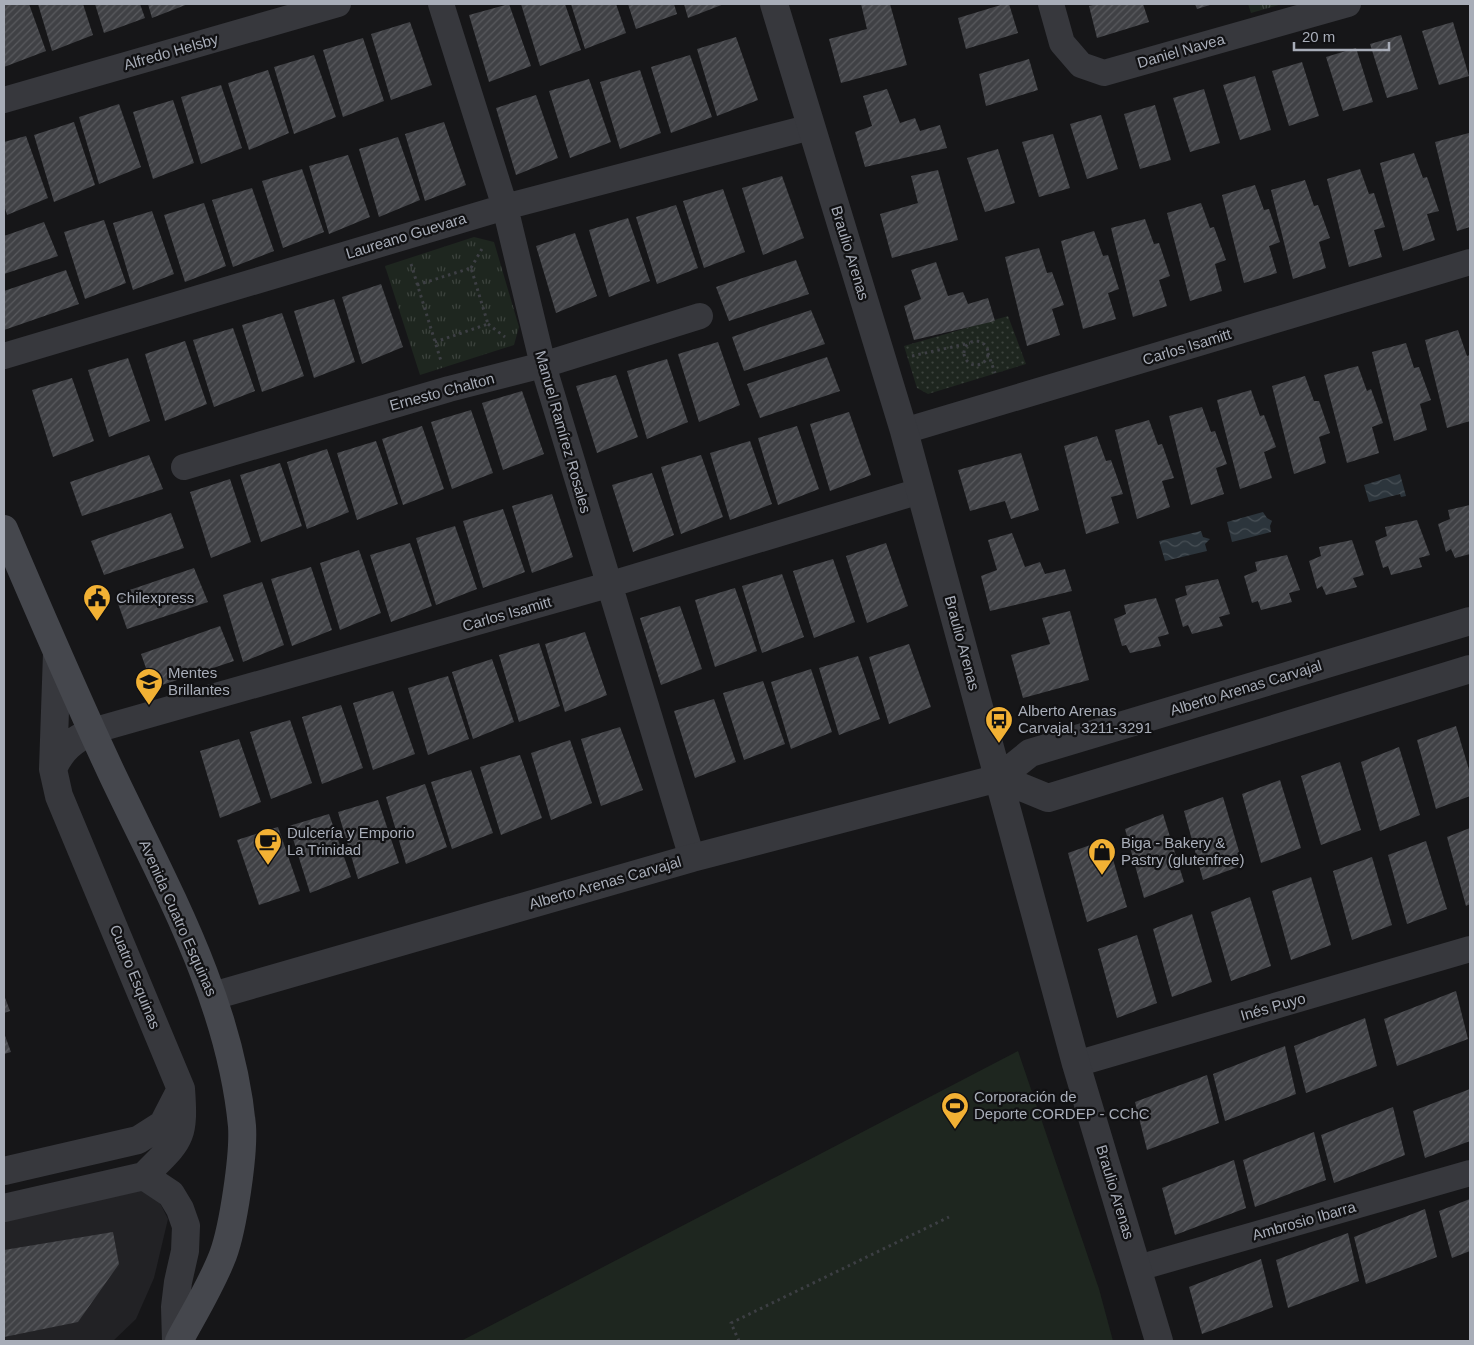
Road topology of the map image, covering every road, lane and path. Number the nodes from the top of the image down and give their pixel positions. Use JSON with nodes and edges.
{"nodes":[{"id":1,"x":338,"y":4,"type":"edge"},
{"id":2,"x":441,"y":4,"type":"edge"},
{"id":3,"x":774,"y":4,"type":"edge"},
{"id":4,"x":1051,"y":4,"type":"edge"},
{"id":5,"x":1348,"y":4,"type":"edge"},
{"id":6,"x":4,"y":100,"type":"edge"},
{"id":7,"x":811,"y":127,"type":"junction"},
{"id":8,"x":505,"y":207,"type":"junction"},
{"id":9,"x":402,"y":237,"type":"junction"},
{"id":10,"x":1470,"y":262,"type":"edge"},
{"id":11,"x":417,"y":285,"type":"junction"},
{"id":12,"x":700,"y":316,"type":"dead end"},
{"id":13,"x":435,"y":342,"type":"junction"},
{"id":14,"x":970,"y":342,"type":"junction"},
{"id":15,"x":4,"y":356,"type":"edge"},
{"id":16,"x":884,"y":362,"type":"junction"},
{"id":17,"x":543,"y":365,"type":"junction"},
{"id":18,"x":449,"y":389,"type":"junction"},
{"id":19,"x":904,"y":432,"type":"junction"},
{"id":20,"x":184,"y":467,"type":"dead end"},
{"id":21,"x":920,"y":491,"type":"junction"},
{"id":22,"x":4,"y":529,"type":"edge"},
{"id":23,"x":608,"y":585,"type":"junction"},
{"id":24,"x":1470,"y":621,"type":"edge"},
{"id":25,"x":57,"y":653,"type":"junction"},
{"id":26,"x":1470,"y":669,"type":"edge"},
{"id":27,"x":92,"y":731,"type":"junction"},
{"id":28,"x":53,"y":770,"type":"junction"},
{"id":29,"x":999,"y":778,"type":"junction"},
{"id":30,"x":692,"y":858,"type":"junction"},
{"id":31,"x":1470,"y":949,"type":"edge"},
{"id":32,"x":214,"y":996,"type":"junction"},
{"id":33,"x":1076,"y":1064,"type":"junction"},
{"id":34,"x":182,"y":1089,"type":"junction"},
{"id":35,"x":4,"y":1171,"type":"edge"},
{"id":36,"x":1470,"y":1173,"type":"edge"},
{"id":37,"x":144,"y":1176,"type":"junction"},
{"id":38,"x":4,"y":1208,"type":"edge"},
{"id":39,"x":949,"y":1217,"type":"dead end"},
{"id":40,"x":1138,"y":1268,"type":"junction"},
{"id":41,"x":177,"y":1341,"type":"edge"},
{"id":42,"x":739,"y":1341,"type":"edge"},
{"id":43,"x":1159,"y":1341,"type":"edge"}],
"edges":[{"from":1,"to":6,"type":"street","name":"Alfredo Helsby"},
{"from":2,"to":8,"type":"street","name":"Manuel Ramírez Rosales"},
{"from":3,"to":7,"type":"street","name":"Braulio Arenas"},
{"from":4,"to":5,"type":"street","name":"Daniel Navea"},
{"from":7,"to":8,"type":"street","name":"Laureano Guevara"},
{"from":7,"to":16,"type":"street","name":"Braulio Arenas"},
{"from":8,"to":9,"type":"street","name":"Laureano Guevara"},
{"from":8,"to":17,"type":"street","name":"Manuel Ramírez Rosales"},
{"from":9,"to":11,"type":"path"},
{"from":9,"to":15,"type":"street","name":"Laureano Guevara"},
{"from":10,"to":19,"type":"street","name":"Carlos Isamitt"},
{"from":11,"to":13,"type":"path"},
{"from":11,"to":13,"type":"path"},
{"from":12,"to":17,"type":"street","name":"Ernesto Chalton"},
{"from":13,"to":18,"type":"path"},
{"from":14,"to":14,"type":"path"},
{"from":14,"to":16,"type":"path"},
{"from":16,"to":19,"type":"street","name":"Braulio Arenas"},
{"from":17,"to":18,"type":"street","name":"Ernesto Chalton"},
{"from":17,"to":23,"type":"street","name":"Manuel Ramírez Rosales"},
{"from":18,"to":20,"type":"street","name":"Ernesto Chalton"},
{"from":19,"to":21,"type":"street","name":"Braulio Arenas"},
{"from":21,"to":23,"type":"street","name":"Carlos Isamitt"},
{"from":21,"to":29,"type":"street","name":"Braulio Arenas"},
{"from":22,"to":25,"type":"main road"},
{"from":23,"to":27,"type":"street","name":"Carlos Isamitt"},
{"from":23,"to":30,"type":"street","name":"Manuel Ramírez Rosales"},
{"from":24,"to":29,"type":"street","name":"Alberto Arenas Carvajal"},
{"from":25,"to":27,"type":"main road"},
{"from":25,"to":28,"type":"street","name":"Cuatro Esquinas"},
{"from":26,"to":29,"type":"street"},
{"from":27,"to":28,"type":"street"},
{"from":27,"to":32,"type":"main road","name":"Avenida Cuatro Esquinas"},
{"from":28,"to":34,"type":"street","name":"Cuatro Esquinas"},
{"from":29,"to":30,"type":"street","name":"Alberto Arenas Carvajal"},
{"from":29,"to":33,"type":"street","name":"Braulio Arenas"},
{"from":30,"to":32,"type":"street","name":"Alberto Arenas Carvajal"},
{"from":31,"to":33,"type":"street","name":"Inés Puyo"},
{"from":32,"to":41,"type":"main road","name":"Avenida Cuatro Esquinas"},
{"from":33,"to":40,"type":"street","name":"Braulio Arenas"},
{"from":34,"to":35,"type":"street"},
{"from":34,"to":37,"type":"street","name":"Cuatro Esquinas"},
{"from":36,"to":40,"type":"street","name":"Ambrosio Ibarra"},
{"from":37,"to":38,"type":"street"},
{"from":37,"to":41,"type":"street"},
{"from":39,"to":42,"type":"path"},
{"from":40,"to":43,"type":"street","name":"Braulio Arenas"}]}
